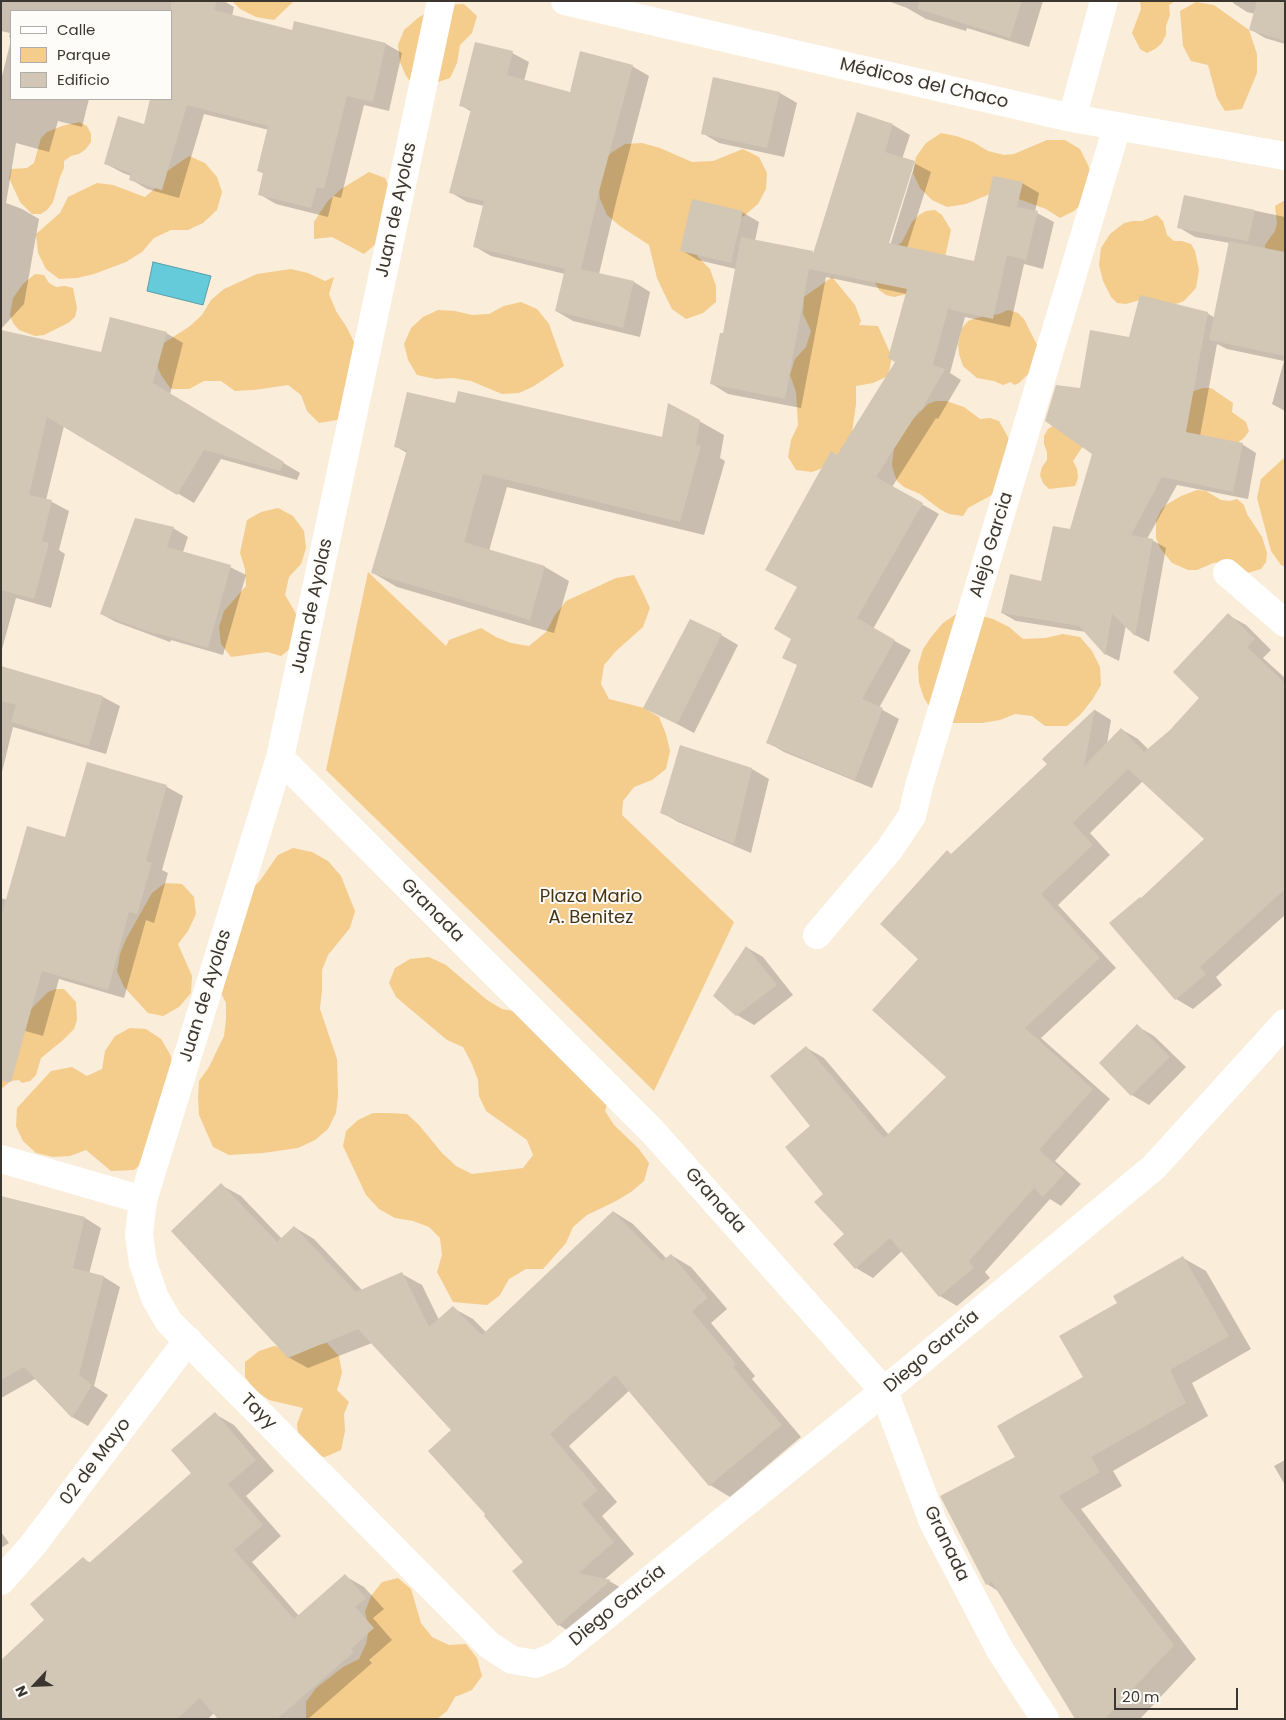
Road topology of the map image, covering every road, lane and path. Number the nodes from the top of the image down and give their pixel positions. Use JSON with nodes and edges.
{"nodes":[{"id":1,"x":442,"y":1,"type":"edge"},
{"id":2,"x":565,"y":1,"type":"edge"},
{"id":3,"x":1104,"y":1,"type":"edge"},
{"id":4,"x":1072,"y":118,"type":"junction"},
{"id":5,"x":1117,"y":128,"type":"junction"},
{"id":6,"x":1285,"y":156,"type":"edge"},
{"id":7,"x":1227,"y":573,"type":"dead end"},
{"id":8,"x":1285,"y":623,"type":"edge"},
{"id":9,"x":280,"y":758,"type":"junction"},
{"id":10,"x":817,"y":935,"type":"dead end"},
{"id":11,"x":1285,"y":1024,"type":"edge"},
{"id":12,"x":1,"y":1159,"type":"edge"},
{"id":13,"x":143,"y":1200,"type":"junction"},
{"id":14,"x":188,"y":1340,"type":"junction"},
{"id":15,"x":884,"y":1391,"type":"junction"},
{"id":16,"x":1,"y":1581,"type":"edge"},
{"id":17,"x":557,"y":1655,"type":"joint"},
{"id":18,"x":1045,"y":1719,"type":"edge"}],
"edges":[{"from":1,"to":9,"type":"street","name":"Juan de Ayolas"},
{"from":2,"to":4,"type":"street","name":"Médicos del Chaco"},
{"from":3,"to":4,"type":"street"},
{"from":4,"to":5,"type":"street","name":"Médicos del Chaco"},
{"from":5,"to":6,"type":"street","name":"Médicos del Chaco"},
{"from":5,"to":10,"type":"street","name":"Alejo Garcia"},
{"from":7,"to":8,"type":"street"},
{"from":9,"to":13,"type":"street","name":"Juan de Ayolas"},
{"from":9,"to":15,"type":"street","name":"Granada"},
{"from":11,"to":15,"type":"street","name":"Diego García"},
{"from":12,"to":13,"type":"street"},
{"from":13,"to":14,"type":"street","name":"Tayy"},
{"from":14,"to":16,"type":"street","name":"02 de Mayo"},
{"from":14,"to":17,"type":"street","name":"Tayy"},
{"from":15,"to":17,"type":"street","name":"Diego García"},
{"from":15,"to":18,"type":"street","name":"Granada"}]}
